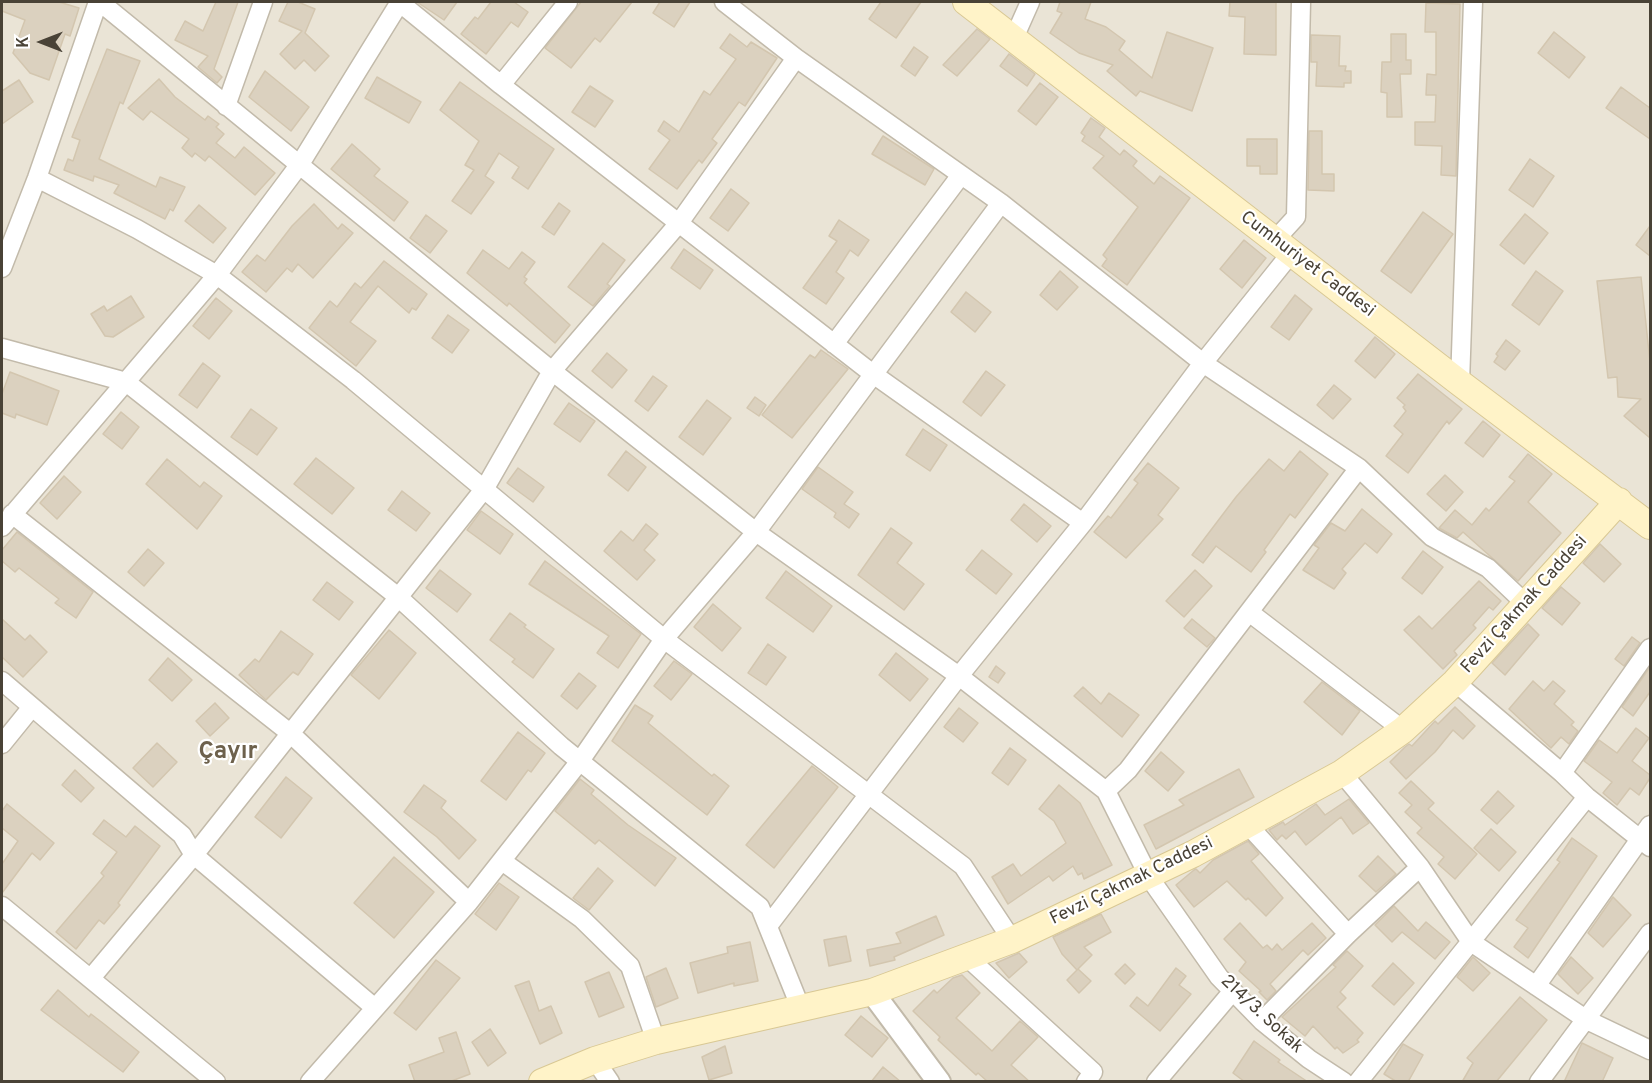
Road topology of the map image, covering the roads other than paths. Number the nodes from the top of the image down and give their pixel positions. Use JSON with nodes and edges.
{"nodes":[{"id":1,"x":99,"y":2,"type":"edge"},
{"id":2,"x":263,"y":2,"type":"edge"},
{"id":3,"x":400,"y":2,"type":"edge"},
{"id":4,"x":568,"y":2,"type":"edge"},
{"id":5,"x":724,"y":2,"type":"edge"},
{"id":6,"x":966,"y":2,"type":"edge"},
{"id":7,"x":1030,"y":2,"type":"edge"},
{"id":8,"x":1301,"y":2,"type":"edge"},
{"id":9,"x":1473,"y":2,"type":"edge"},
{"id":10,"x":1014,"y":38,"type":"junction"},
{"id":11,"x":796,"y":58,"type":"junction"},
{"id":12,"x":501,"y":85,"type":"junction"},
{"id":13,"x":226,"y":106,"type":"junction"},
{"id":14,"x":300,"y":164,"type":"junction"},
{"id":15,"x":961,"y":175,"type":"junction"},
{"id":16,"x":37,"y":178,"type":"junction"},
{"id":17,"x":1001,"y":203,"type":"junction"},
{"id":18,"x":679,"y":223,"type":"junction"},
{"id":19,"x":1283,"y":246,"type":"junction"},
{"id":20,"x":2,"y":268,"type":"edge"},
{"id":21,"x":217,"y":275,"type":"junction"},
{"id":22,"x":834,"y":344,"type":"junction"},
{"id":23,"x":2,"y":348,"type":"edge"},
{"id":24,"x":1203,"y":363,"type":"junction"},
{"id":25,"x":552,"y":371,"type":"junction"},
{"id":26,"x":873,"y":374,"type":"junction"},
{"id":27,"x":126,"y":382,"type":"junction"},
{"id":28,"x":1460,"y":383,"type":"junction"},
{"id":29,"x":1359,"y":468,"type":"junction"},
{"id":30,"x":485,"y":488,"type":"junction"},
{"id":31,"x":1619,"y":501,"type":"junction"},
{"id":32,"x":7,"y":520,"type":"edge"},
{"id":33,"x":1083,"y":523,"type":"junction"},
{"id":34,"x":1650,"y":526,"type":"edge"},
{"id":35,"x":756,"y":532,"type":"junction"},
{"id":36,"x":397,"y":596,"type":"junction"},
{"id":37,"x":1527,"y":605,"type":"junction"},
{"id":38,"x":1249,"y":612,"type":"junction"},
{"id":39,"x":664,"y":639,"type":"junction"},
{"id":40,"x":1650,"y":648,"type":"edge"},
{"id":41,"x":959,"y":676,"type":"junction"},
{"id":42,"x":2,"y":681,"type":"edge"},
{"id":43,"x":1455,"y":682,"type":"junction"},
{"id":44,"x":32,"y":707,"type":"junction"},
{"id":45,"x":1403,"y":730,"type":"junction"},
{"id":46,"x":290,"y":734,"type":"junction"},
{"id":47,"x":2,"y":744,"type":"edge"},
{"id":48,"x":580,"y":761,"type":"junction"},
{"id":49,"x":1342,"y":773,"type":"junction"},
{"id":50,"x":1562,"y":773,"type":"junction"},
{"id":51,"x":1106,"y":791,"type":"junction"},
{"id":52,"x":869,"y":796,"type":"junction"},
{"id":53,"x":1587,"y":797,"type":"junction"},
{"id":54,"x":1247,"y":824,"type":"junction"},
{"id":55,"x":1647,"y":837,"type":"edge"},
{"id":56,"x":194,"y":855,"type":"junction"},
{"id":57,"x":502,"y":861,"type":"junction"},
{"id":58,"x":1420,"y":867,"type":"junction"},
{"id":59,"x":1149,"y":877,"type":"junction"},
{"id":60,"x":469,"y":902,"type":"junction"},
{"id":61,"x":2,"y":906,"type":"edge"},
{"id":62,"x":768,"y":926,"type":"junction"},
{"id":63,"x":1650,"y":933,"type":"edge"},
{"id":64,"x":1348,"y":934,"type":"junction"},
{"id":65,"x":1012,"y":940,"type":"junction"},
{"id":66,"x":1471,"y":942,"type":"junction"},
{"id":67,"x":968,"y":958,"type":"junction"},
{"id":68,"x":91,"y":978,"type":"junction"},
{"id":69,"x":1536,"y":986,"type":"junction"},
{"id":70,"x":872,"y":992,"type":"junction"},
{"id":71,"x":1232,"y":992,"type":"junction"},
{"id":72,"x":375,"y":1008,"type":"junction"},
{"id":73,"x":801,"y":1009,"type":"junction"},
{"id":74,"x":1587,"y":1020,"type":"junction"},
{"id":75,"x":1262,"y":1021,"type":"junction"},
{"id":76,"x":656,"y":1041,"type":"junction"},
{"id":77,"x":1650,"y":1050,"type":"edge"},
{"id":78,"x":595,"y":1060,"type":"junction"},
{"id":79,"x":216,"y":1082,"type":"edge"},
{"id":80,"x":310,"y":1082,"type":"edge"},
{"id":81,"x":542,"y":1082,"type":"edge"},
{"id":82,"x":610,"y":1082,"type":"edge"},
{"id":83,"x":939,"y":1082,"type":"edge"},
{"id":84,"x":1086,"y":1082,"type":"edge"},
{"id":85,"x":1156,"y":1082,"type":"edge"},
{"id":86,"x":1344,"y":1082,"type":"edge"},
{"id":87,"x":1358,"y":1082,"type":"edge"},
{"id":88,"x":1539,"y":1082,"type":"edge"}],
"edges":[{"from":1,"to":13,"type":"street"},
{"from":1,"to":16,"type":"street"},
{"from":2,"to":13,"type":"street"},
{"from":3,"to":12,"type":"street"},
{"from":3,"to":14,"type":"street"},
{"from":4,"to":12,"type":"street"},
{"from":5,"to":11,"type":"street"},
{"from":6,"to":10,"type":"main road","name":"Cumhuriyet Caddesi"},
{"from":7,"to":10,"type":"street"},
{"from":8,"to":19,"type":"street"},
{"from":9,"to":28,"type":"street"},
{"from":10,"to":19,"type":"main road","name":"Cumhuriyet Caddesi"},
{"from":11,"to":15,"type":"street"},
{"from":11,"to":18,"type":"street"},
{"from":12,"to":18,"type":"street"},
{"from":13,"to":14,"type":"street"},
{"from":14,"to":21,"type":"street"},
{"from":14,"to":25,"type":"street"},
{"from":15,"to":17,"type":"street"},
{"from":15,"to":22,"type":"street"},
{"from":16,"to":20,"type":"street"},
{"from":16,"to":21,"type":"street"},
{"from":17,"to":24,"type":"street"},
{"from":17,"to":26,"type":"street"},
{"from":18,"to":22,"type":"street"},
{"from":18,"to":25,"type":"street"},
{"from":19,"to":24,"type":"street"},
{"from":19,"to":28,"type":"main road","name":"Cumhuriyet Caddesi"},
{"from":21,"to":27,"type":"street"},
{"from":21,"to":30,"type":"street"},
{"from":22,"to":26,"type":"street"},
{"from":23,"to":27,"type":"street"},
{"from":24,"to":29,"type":"street"},
{"from":24,"to":33,"type":"street"},
{"from":25,"to":30,"type":"street"},
{"from":25,"to":35,"type":"street"},
{"from":26,"to":33,"type":"street"},
{"from":26,"to":35,"type":"street"},
{"from":27,"to":32,"type":"street"},
{"from":27,"to":36,"type":"street"},
{"from":28,"to":31,"type":"main road","name":"Cumhuriyet Caddesi"},
{"from":29,"to":37,"type":"street"},
{"from":29,"to":38,"type":"street"},
{"from":30,"to":36,"type":"street"},
{"from":30,"to":39,"type":"street"},
{"from":31,"to":34,"type":"main road","name":"Cumhuriyet Caddesi"},
{"from":31,"to":37,"type":"main road","name":"Fevzi Çakmak Caddesi"},
{"from":32,"to":46,"type":"street"},
{"from":33,"to":41,"type":"street"},
{"from":35,"to":39,"type":"street"},
{"from":35,"to":41,"type":"street"},
{"from":36,"to":46,"type":"street"},
{"from":36,"to":48,"type":"street"},
{"from":37,"to":43,"type":"main road","name":"Fevzi Çakmak Caddesi"},
{"from":38,"to":45,"type":"street"},
{"from":38,"to":51,"type":"street"},
{"from":39,"to":48,"type":"street"},
{"from":39,"to":52,"type":"street"},
{"from":40,"to":50,"type":"street"},
{"from":41,"to":51,"type":"street"},
{"from":41,"to":52,"type":"street"},
{"from":42,"to":44,"type":"street"},
{"from":43,"to":45,"type":"main road","name":"Fevzi Çakmak Caddesi"},
{"from":43,"to":50,"type":"street"},
{"from":44,"to":47,"type":"street"},
{"from":44,"to":56,"type":"street"},
{"from":45,"to":49,"type":"main road","name":"Fevzi Çakmak Caddesi"},
{"from":46,"to":56,"type":"street"},
{"from":46,"to":60,"type":"street"},
{"from":48,"to":57,"type":"street"},
{"from":48,"to":62,"type":"street"},
{"from":49,"to":54,"type":"main road","name":"Fevzi Çakmak Caddesi"},
{"from":49,"to":58,"type":"street"},
{"from":50,"to":53,"type":"street"},
{"from":51,"to":59,"type":"street","name":"214/3. Sokak"},
{"from":52,"to":62,"type":"street"},
{"from":52,"to":65,"type":"street"},
{"from":53,"to":55,"type":"street"},
{"from":53,"to":66,"type":"street"},
{"from":54,"to":59,"type":"main road","name":"Fevzi Çakmak Caddesi"},
{"from":54,"to":64,"type":"street"},
{"from":55,"to":69,"type":"street"},
{"from":56,"to":68,"type":"street"},
{"from":56,"to":72,"type":"street"},
{"from":57,"to":60,"type":"street"},
{"from":57,"to":76,"type":"street"},
{"from":58,"to":64,"type":"street"},
{"from":58,"to":66,"type":"street"},
{"from":59,"to":65,"type":"main road","name":"Fevzi Çakmak Caddesi"},
{"from":59,"to":71,"type":"street","name":"214/3. Sokak"},
{"from":60,"to":72,"type":"street"},
{"from":61,"to":68,"type":"street"},
{"from":62,"to":73,"type":"street"},
{"from":63,"to":74,"type":"street"},
{"from":64,"to":75,"type":"street"},
{"from":65,"to":67,"type":"main road","name":"Fevzi Çakmak Caddesi"},
{"from":66,"to":69,"type":"street"},
{"from":66,"to":87,"type":"street"},
{"from":67,"to":70,"type":"main road","name":"Fevzi Çakmak Caddesi"},
{"from":67,"to":84,"type":"street"},
{"from":68,"to":79,"type":"street"},
{"from":69,"to":74,"type":"street"},
{"from":70,"to":73,"type":"main road","name":"Fevzi Çakmak Caddesi"},
{"from":70,"to":83,"type":"street"},
{"from":71,"to":75,"type":"street","name":"214/3. Sokak"},
{"from":71,"to":85,"type":"street"},
{"from":72,"to":80,"type":"street"},
{"from":73,"to":76,"type":"main road","name":"Fevzi Çakmak Caddesi"},
{"from":74,"to":77,"type":"street"},
{"from":74,"to":88,"type":"street"},
{"from":75,"to":86,"type":"street","name":"214/3. Sokak"},
{"from":76,"to":78,"type":"main road","name":"Fevzi Çakmak Caddesi"},
{"from":78,"to":81,"type":"main road","name":"Fevzi Çakmak Caddesi"},
{"from":78,"to":82,"type":"street"}]}
